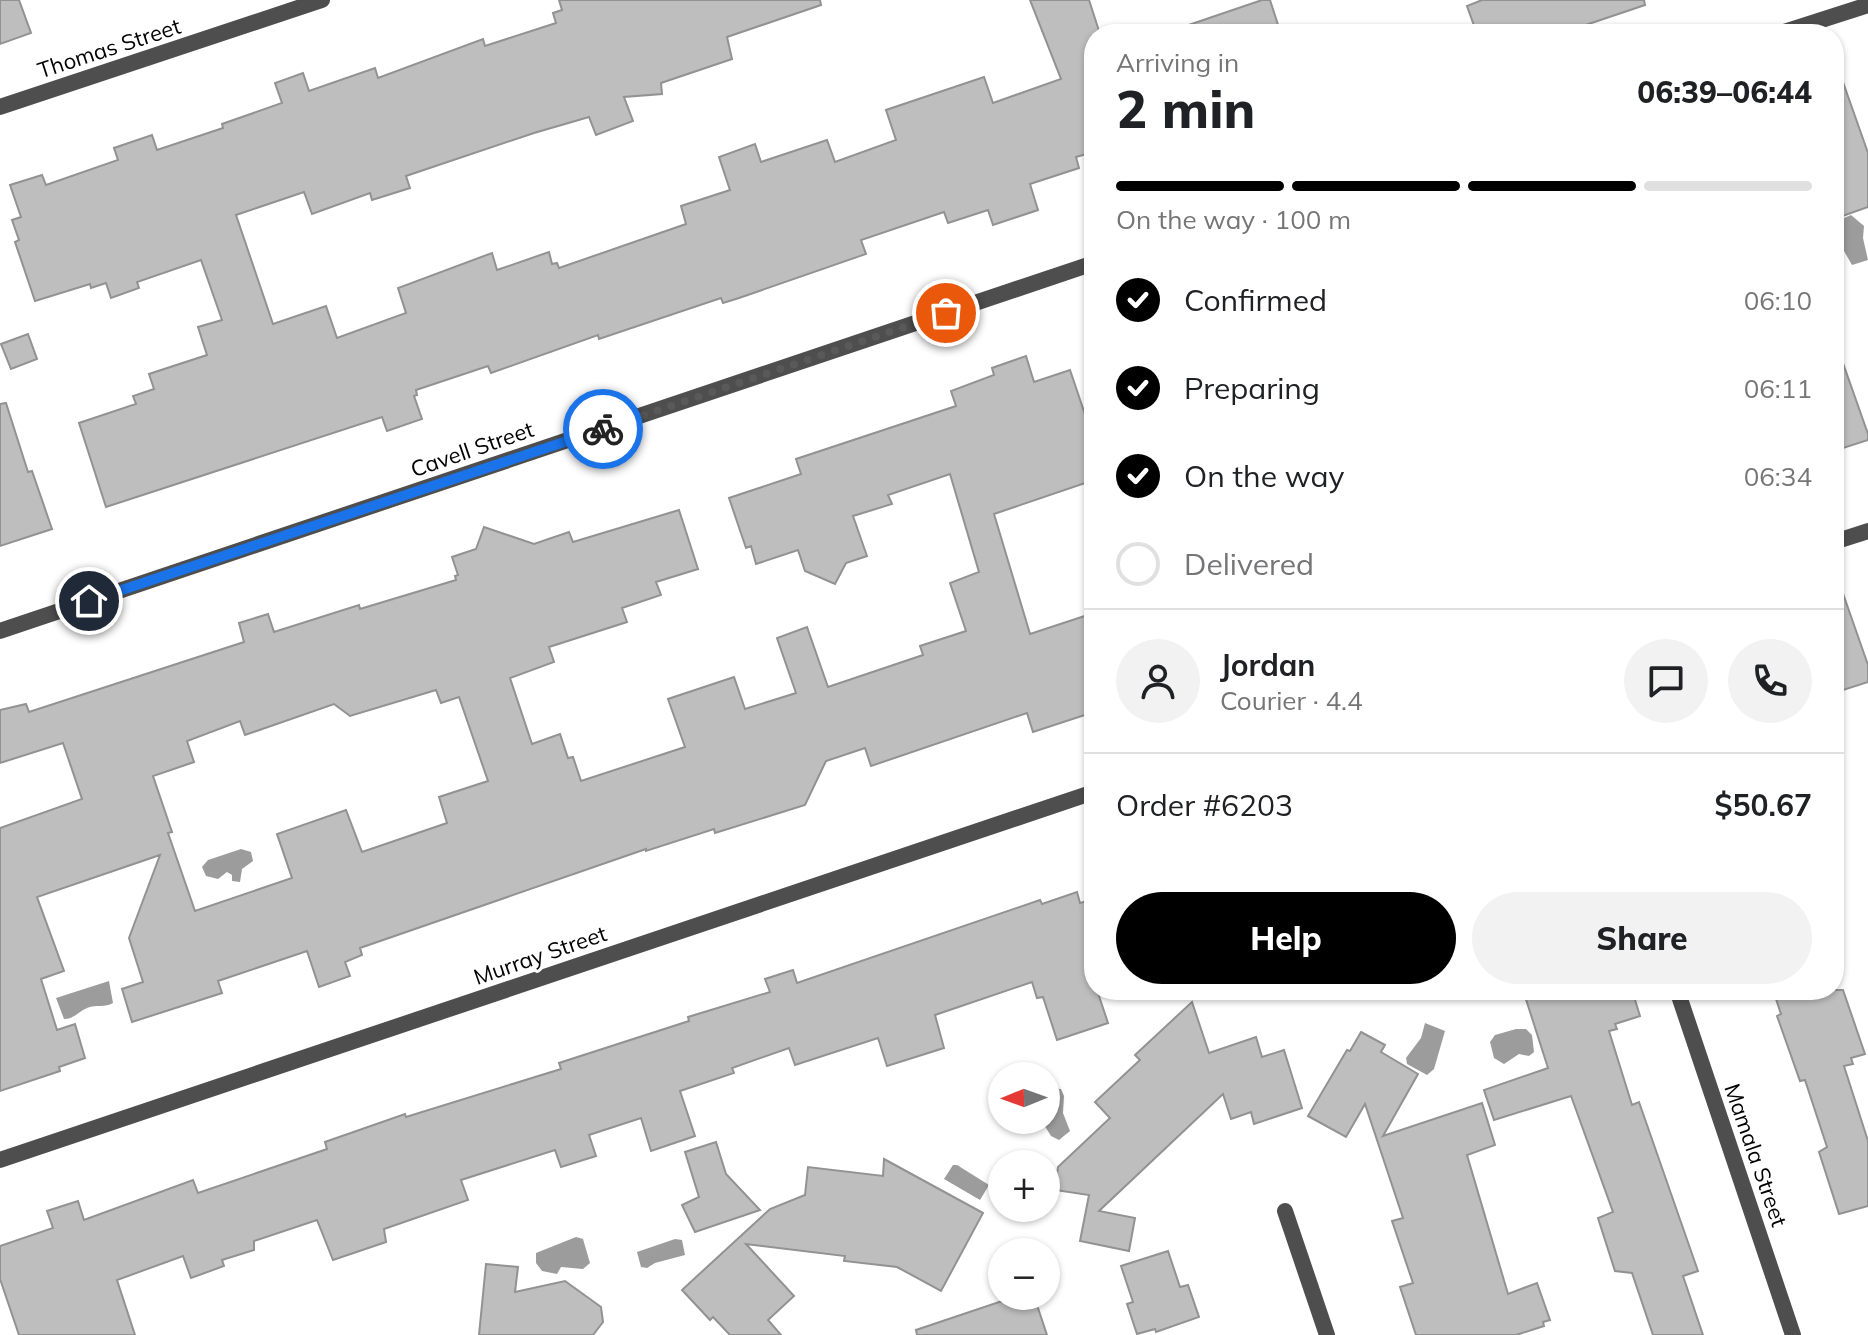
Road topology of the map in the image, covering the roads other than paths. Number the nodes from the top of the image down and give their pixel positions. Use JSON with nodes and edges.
{"nodes":[{"id":1,"x":322,"y":0,"type":"edge"},
{"id":2,"x":1868,"y":5,"type":"edge"},
{"id":3,"x":1809,"y":24,"type":"edge"},
{"id":4,"x":0,"y":107,"type":"edge"},
{"id":5,"x":1084,"y":266,"type":"edge"},
{"id":6,"x":1868,"y":531,"type":"edge"},
{"id":7,"x":1844,"y":539,"type":"edge"},
{"id":8,"x":0,"y":631,"type":"edge"},
{"id":9,"x":1084,"y":795,"type":"edge"},
{"id":10,"x":1680,"y":1000,"type":"edge"},
{"id":11,"x":0,"y":1160,"type":"edge"},
{"id":12,"x":1285,"y":1211,"type":"dead end"},
{"id":13,"x":1327,"y":1335,"type":"edge"},
{"id":14,"x":1793,"y":1335,"type":"edge"}],
"edges":[{"from":1,"to":4,"type":"street","name":"Thomas Street"},
{"from":2,"to":3,"type":"street"},
{"from":5,"to":8,"type":"street","name":"Cavell Street"},
{"from":6,"to":7,"type":"street"},
{"from":9,"to":11,"type":"street","name":"Murray Street"},
{"from":10,"to":14,"type":"street","name":"Mamala Street"},
{"from":12,"to":13,"type":"street"}]}
